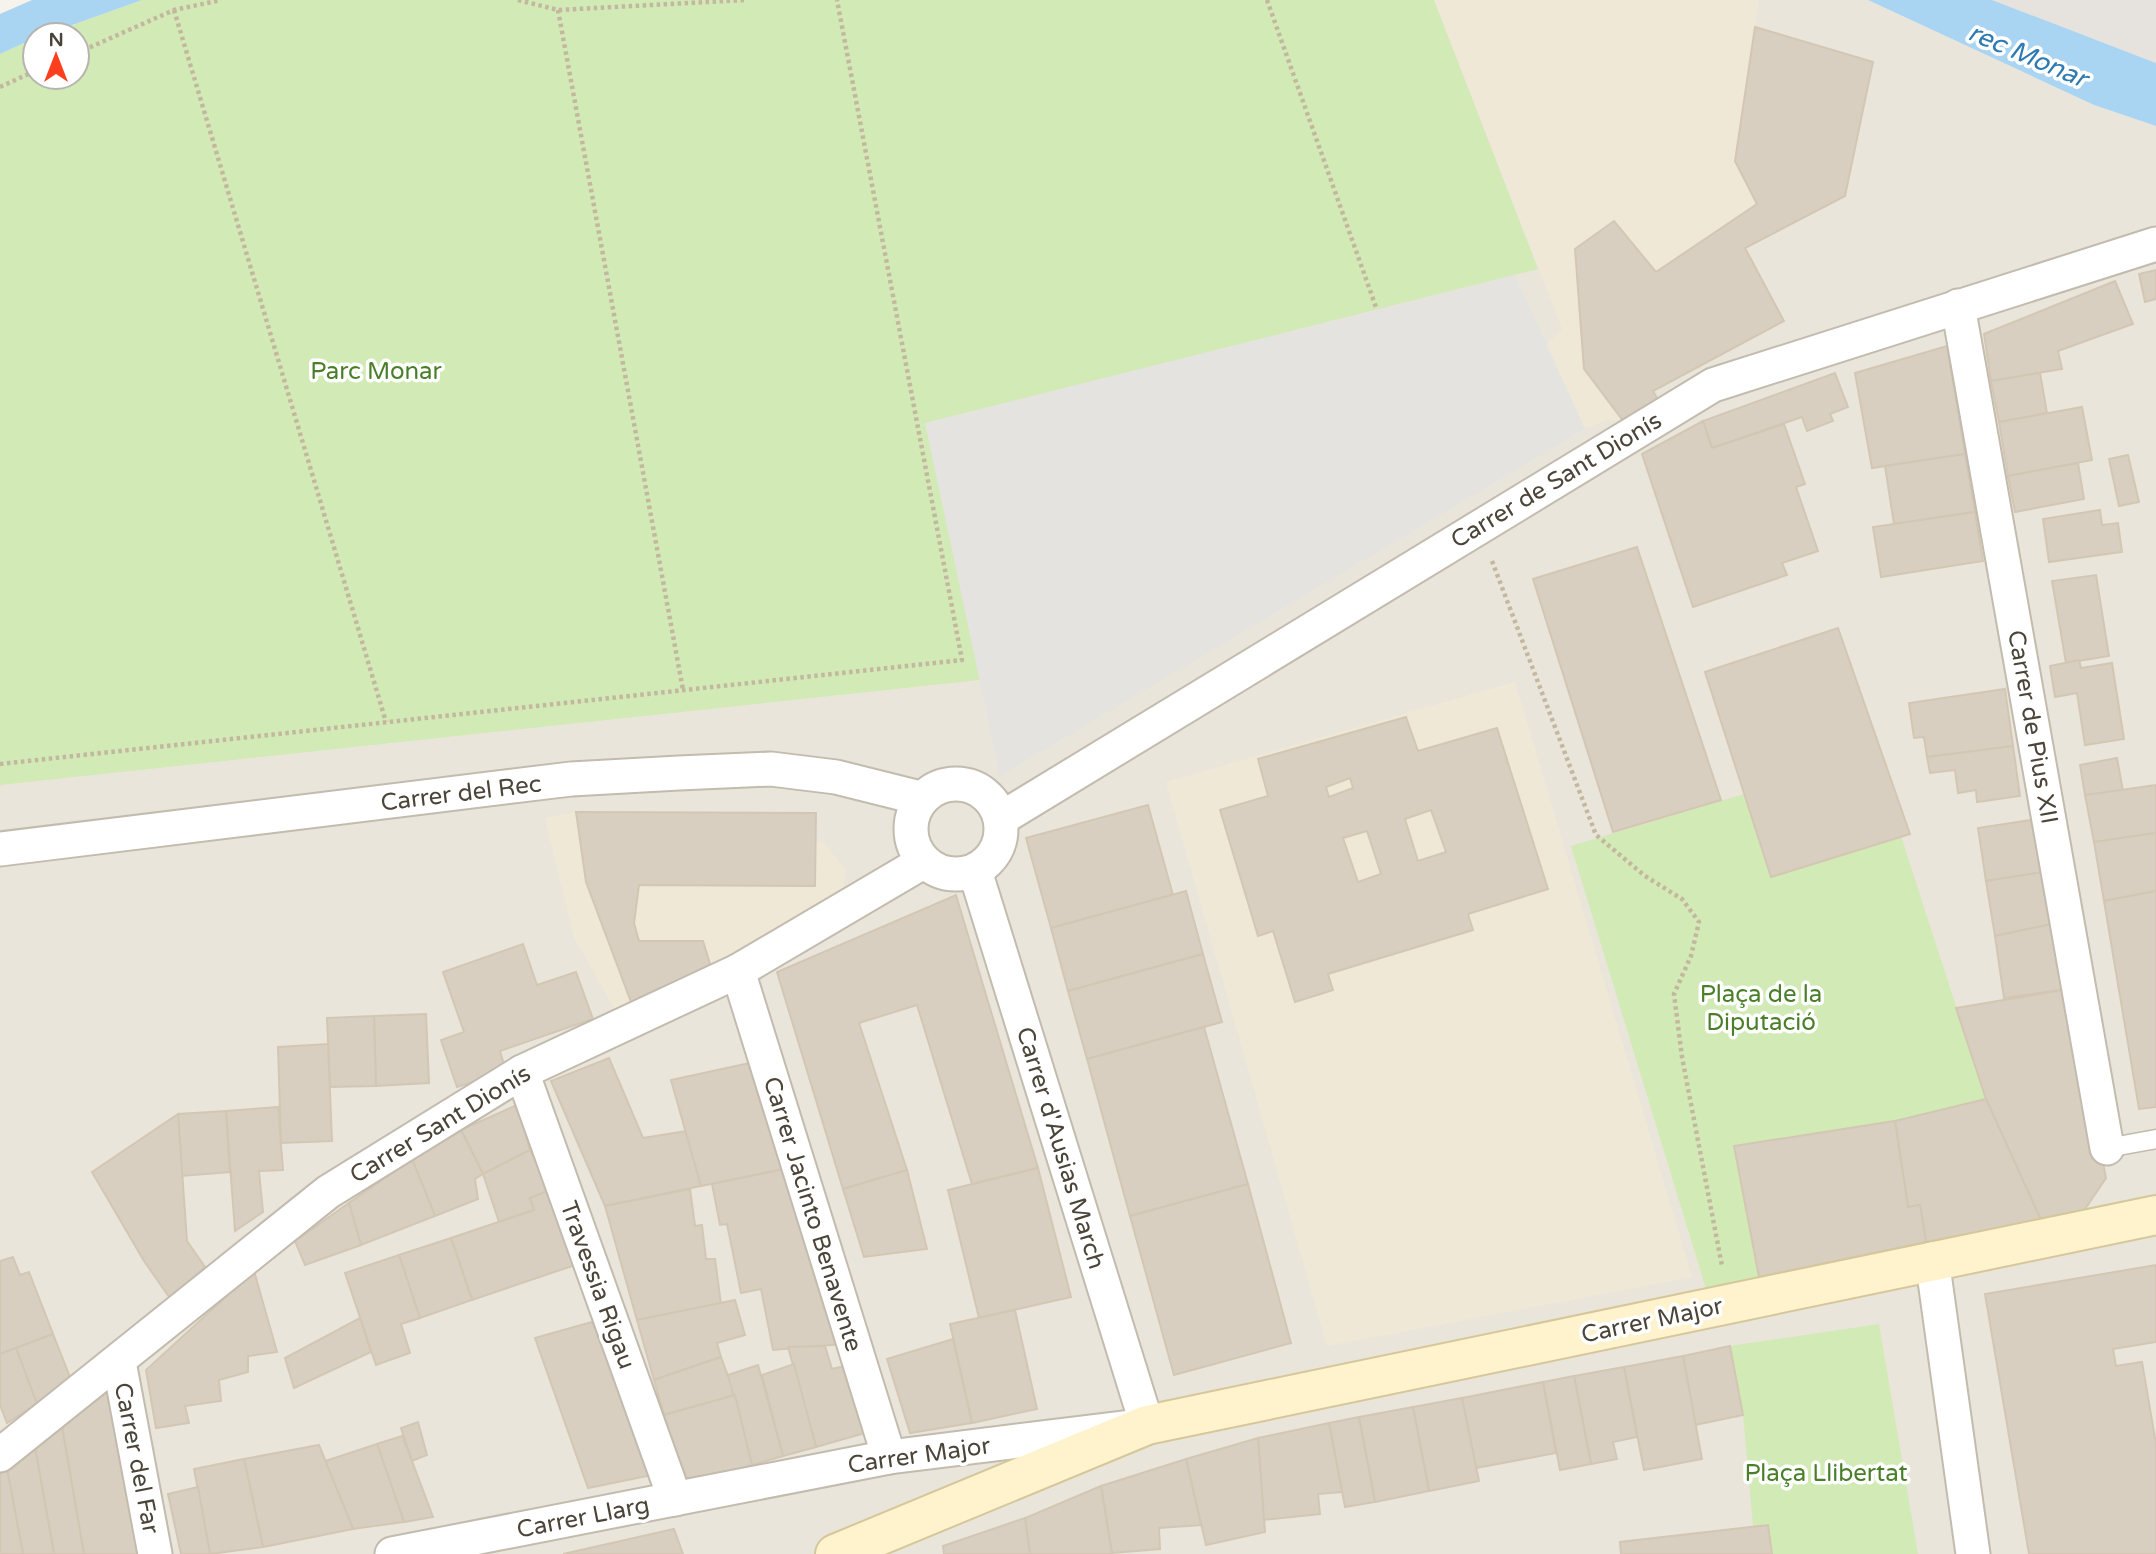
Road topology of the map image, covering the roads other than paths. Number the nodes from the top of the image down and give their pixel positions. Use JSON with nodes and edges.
{"nodes":[{"id":1,"x":2156,"y":244,"type":"edge"},
{"id":2,"x":1958,"y":306,"type":"junction"},
{"id":3,"x":920,"y":797,"type":"junction"},
{"id":4,"x":1002,"y":818,"type":"junction"},
{"id":5,"x":0,"y":849,"type":"edge"},
{"id":6,"x":923,"y":862,"type":"junction"},
{"id":7,"x":975,"y":871,"type":"junction"},
{"id":8,"x":738,"y":971,"type":"junction"},
{"id":9,"x":522,"y":1072,"type":"junction"},
{"id":10,"x":2156,"y":1139,"type":"edge"},
{"id":11,"x":2108,"y":1148,"type":"joint"},
{"id":12,"x":2156,"y":1215,"type":"edge"},
{"id":13,"x":1932,"y":1259,"type":"junction"},
{"id":14,"x":119,"y":1362,"type":"junction"},
{"id":15,"x":1147,"y":1425,"type":"junction"},
{"id":16,"x":0,"y":1455,"type":"edge"},
{"id":17,"x":889,"y":1457,"type":"junction"},
{"id":18,"x":684,"y":1497,"type":"junction"},
{"id":19,"x":155,"y":1554,"type":"edge"},
{"id":20,"x":392,"y":1554,"type":"edge"},
{"id":21,"x":835,"y":1554,"type":"edge"},
{"id":22,"x":1973,"y":1554,"type":"edge"}],
"edges":[{"from":1,"to":2,"type":"street","name":"Carrer de Sant Dionís"},
{"from":2,"to":4,"type":"street","name":"Carrer de Sant Dionís"},
{"from":2,"to":11,"type":"street","name":"Carrer de Pius XII"},
{"from":3,"to":4,"type":"street"},
{"from":3,"to":5,"type":"street","name":"Carrer del Rec"},
{"from":3,"to":6,"type":"street"},
{"from":4,"to":7,"type":"street"},
{"from":6,"to":7,"type":"street"},
{"from":6,"to":8,"type":"street","name":"Carrer Sant Dionís"},
{"from":7,"to":15,"type":"street","name":"Carrer d'Ausias March"},
{"from":8,"to":9,"type":"street","name":"Carrer Sant Dionís"},
{"from":8,"to":17,"type":"street","name":"Carrer Jacinto Benavente"},
{"from":9,"to":14,"type":"street","name":"Carrer Sant Dionís"},
{"from":9,"to":18,"type":"street","name":"Travessia Rigau"},
{"from":10,"to":11,"type":"lane"},
{"from":12,"to":13,"type":"street","name":"Carrer Major"},
{"from":13,"to":15,"type":"street","name":"Carrer Major"},
{"from":13,"to":22,"type":"street"},
{"from":14,"to":16,"type":"street","name":"Carrer Sant Dionís"},
{"from":14,"to":19,"type":"street","name":"Carrer del Far"},
{"from":15,"to":17,"type":"street","name":"Carrer Major"},
{"from":15,"to":21,"type":"street","name":"Carrer Major"},
{"from":17,"to":18,"type":"street","name":"Carrer Major"},
{"from":18,"to":20,"type":"street","name":"Carrer Llarg"}]}
